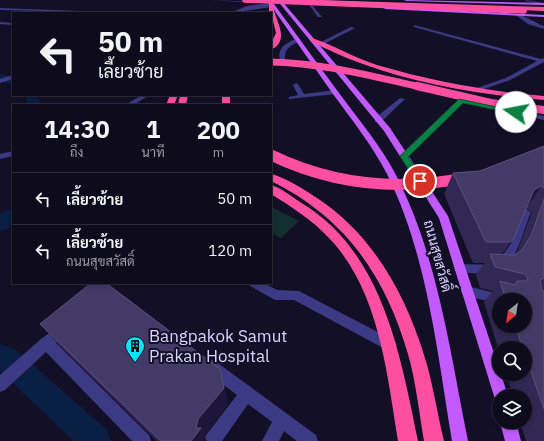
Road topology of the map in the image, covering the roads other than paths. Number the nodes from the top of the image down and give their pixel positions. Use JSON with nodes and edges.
{"nodes":[{"id":1,"x":213,"y":0,"type":"edge"},
{"id":2,"x":245,"y":0,"type":"edge"},
{"id":3,"x":320,"y":0,"type":"edge"},
{"id":4,"x":406,"y":0,"type":"edge"},
{"id":5,"x":411,"y":0,"type":"edge"},
{"id":6,"x":527,"y":0,"type":"edge"},
{"id":7,"x":292,"y":3,"type":"junction"},
{"id":8,"x":272,"y":4,"type":"edge"},
{"id":9,"x":309,"y":4,"type":"junction"},
{"id":10,"x":544,"y":6,"type":"edge"},
{"id":11,"x":0,"y":10,"type":"edge"},
{"id":12,"x":410,"y":10,"type":"junction"},
{"id":13,"x":81,"y":12,"type":"edge"},
{"id":14,"x":235,"y":12,"type":"edge"},
{"id":15,"x":544,"y":12,"type":"edge"},
{"id":16,"x":519,"y":15,"type":"junction"},
{"id":17,"x":320,"y":16,"type":"dead end"},
{"id":18,"x":544,"y":16,"type":"edge"},
{"id":19,"x":0,"y":23,"type":"edge"},
{"id":20,"x":12,"y":24,"type":"edge"},
{"id":21,"x":416,"y":26,"type":"dead end"},
{"id":22,"x":354,"y":28,"type":"dead end"},
{"id":23,"x":544,"y":28,"type":"edge"},
{"id":24,"x":298,"y":40,"type":"junction"},
{"id":25,"x":316,"y":42,"type":"junction"},
{"id":26,"x":272,"y":47,"type":"edge"},
{"id":27,"x":282,"y":59,"type":"dead end"},
{"id":28,"x":543,"y":61,"type":"edge"},
{"id":29,"x":272,"y":62,"type":"edge"},
{"id":30,"x":11,"y":77,"type":"edge"},
{"id":31,"x":0,"y":81,"type":"edge"},
{"id":32,"x":296,"y":85,"type":"dead end"},
{"id":33,"x":476,"y":90,"type":"junction"},
{"id":34,"x":336,"y":92,"type":"junction"},
{"id":35,"x":145,"y":96,"type":"edge"},
{"id":36,"x":302,"y":96,"type":"junction"},
{"id":37,"x":291,"y":98,"type":"dead end"},
{"id":38,"x":544,"y":98,"type":"edge"},
{"id":39,"x":402,"y":99,"type":"dead end"},
{"id":40,"x":130,"y":104,"type":"edge"},
{"id":41,"x":544,"y":110,"type":"edge"},
{"id":42,"x":544,"y":118,"type":"edge"},
{"id":43,"x":378,"y":120,"type":"junction"},
{"id":44,"x":12,"y":153,"type":"edge"},
{"id":45,"x":272,"y":155,"type":"edge"},
{"id":46,"x":404,"y":156,"type":"junction"},
{"id":47,"x":0,"y":157,"type":"edge"},
{"id":48,"x":478,"y":175,"type":"edge"},
{"id":49,"x":272,"y":177,"type":"edge"},
{"id":50,"x":272,"y":190,"type":"edge"},
{"id":51,"x":526,"y":212,"type":"edge"},
{"id":52,"x":460,"y":269,"type":"junction"},
{"id":53,"x":256,"y":284,"type":"edge"},
{"id":54,"x":467,"y":291,"type":"junction"},
{"id":55,"x":492,"y":297,"type":"edge"},
{"id":56,"x":70,"y":323,"type":"edge"},
{"id":57,"x":46,"y":343,"type":"junction"},
{"id":58,"x":390,"y":345,"type":"junction"},
{"id":59,"x":197,"y":356,"type":"edge"},
{"id":60,"x":5,"y":380,"type":"edge"},
{"id":61,"x":499,"y":389,"type":"edge"},
{"id":62,"x":247,"y":394,"type":"junction"},
{"id":63,"x":282,"y":420,"type":"junction"},
{"id":64,"x":510,"y":429,"type":"edge"},
{"id":65,"x":143,"y":441,"type":"edge"},
{"id":66,"x":212,"y":441,"type":"edge"},
{"id":67,"x":270,"y":441,"type":"edge"},
{"id":68,"x":310,"y":441,"type":"edge"},
{"id":69,"x":408,"y":441,"type":"edge"},
{"id":70,"x":434,"y":441,"type":"edge"},
{"id":71,"x":460,"y":441,"type":"edge"},
{"id":72,"x":513,"y":441,"type":"edge"}],
"edges":[{"from":1,"to":8,"type":"street"},
{"from":2,"to":15,"type":"highway","bridge":true},
{"from":3,"to":10,"type":"highway","bridge":true},
{"from":4,"to":5,"type":"main road"},
{"from":5,"to":10,"type":"main road"},
{"from":6,"to":10,"type":"street"},
{"from":7,"to":8,"type":"main road"},
{"from":7,"to":9,"type":"main road"},
{"from":7,"to":12,"type":"street"},
{"from":8,"to":14,"type":"street"},
{"from":8,"to":24,"type":"main road","name":"ถนนสุขสวัสดิ์"},
{"from":8,"to":25,"type":"main road","name":"ถนนสุขสวัสดิ์"},
{"from":8,"to":26,"type":"highway"},
{"from":9,"to":12,"type":"main road"},
{"from":9,"to":17,"type":"street"},
{"from":11,"to":13,"type":"street"},
{"from":12,"to":16,"type":"main road"},
{"from":16,"to":18,"type":"main road"},
{"from":16,"to":23,"type":"street"},
{"from":19,"to":20,"type":"street"},
{"from":21,"to":28,"type":"street"},
{"from":22,"to":25,"type":"street"},
{"from":24,"to":27,"type":"street"},
{"from":24,"to":34,"type":"main road","name":"ถนนสุขสวัสดิ์"},
{"from":25,"to":33,"type":"highway"},
{"from":25,"to":43,"type":"main road","name":"ถนนสุขสวัสดิ์"},
{"from":28,"to":33,"type":"street"},
{"from":29,"to":41,"type":"highway","bridge":true},
{"from":30,"to":31,"type":"street"},
{"from":32,"to":36,"type":"street"},
{"from":33,"to":38,"type":"highway"},
{"from":34,"to":36,"type":"street"},
{"from":34,"to":71,"type":"main road","name":"ถนนสุขสวัสดิ์"},
{"from":35,"to":40,"type":"street"},
{"from":36,"to":37,"type":"street"},
{"from":39,"to":43,"type":"street"},
{"from":42,"to":46,"type":"street"},
{"from":43,"to":46,"type":"main road","name":"ถนนสุขสวัสดิ์"},
{"from":44,"to":47,"type":"street"},
{"from":45,"to":48,"type":"highway","bridge":true},
{"from":46,"to":52,"type":"main road","name":"ถนนสุขสวัสดิ์"},
{"from":49,"to":70,"type":"highway"},
{"from":50,"to":58,"type":"highway"},
{"from":51,"to":52,"type":"street"},
{"from":52,"to":54,"type":"main road","name":"ถนนสุขสวัสดิ์"},
{"from":53,"to":58,"type":"street"},
{"from":54,"to":55,"type":"street"},
{"from":54,"to":61,"type":"main road","name":"ถนนสุขสวัสดิ์"},
{"from":56,"to":57,"type":"street"},
{"from":57,"to":60,"type":"street"},
{"from":57,"to":65,"type":"street"},
{"from":58,"to":69,"type":"highway"},
{"from":59,"to":62,"type":"street"},
{"from":62,"to":63,"type":"street"},
{"from":62,"to":66,"type":"street"},
{"from":63,"to":67,"type":"street"},
{"from":63,"to":68,"type":"street"},
{"from":64,"to":72,"type":"main road"}]}
